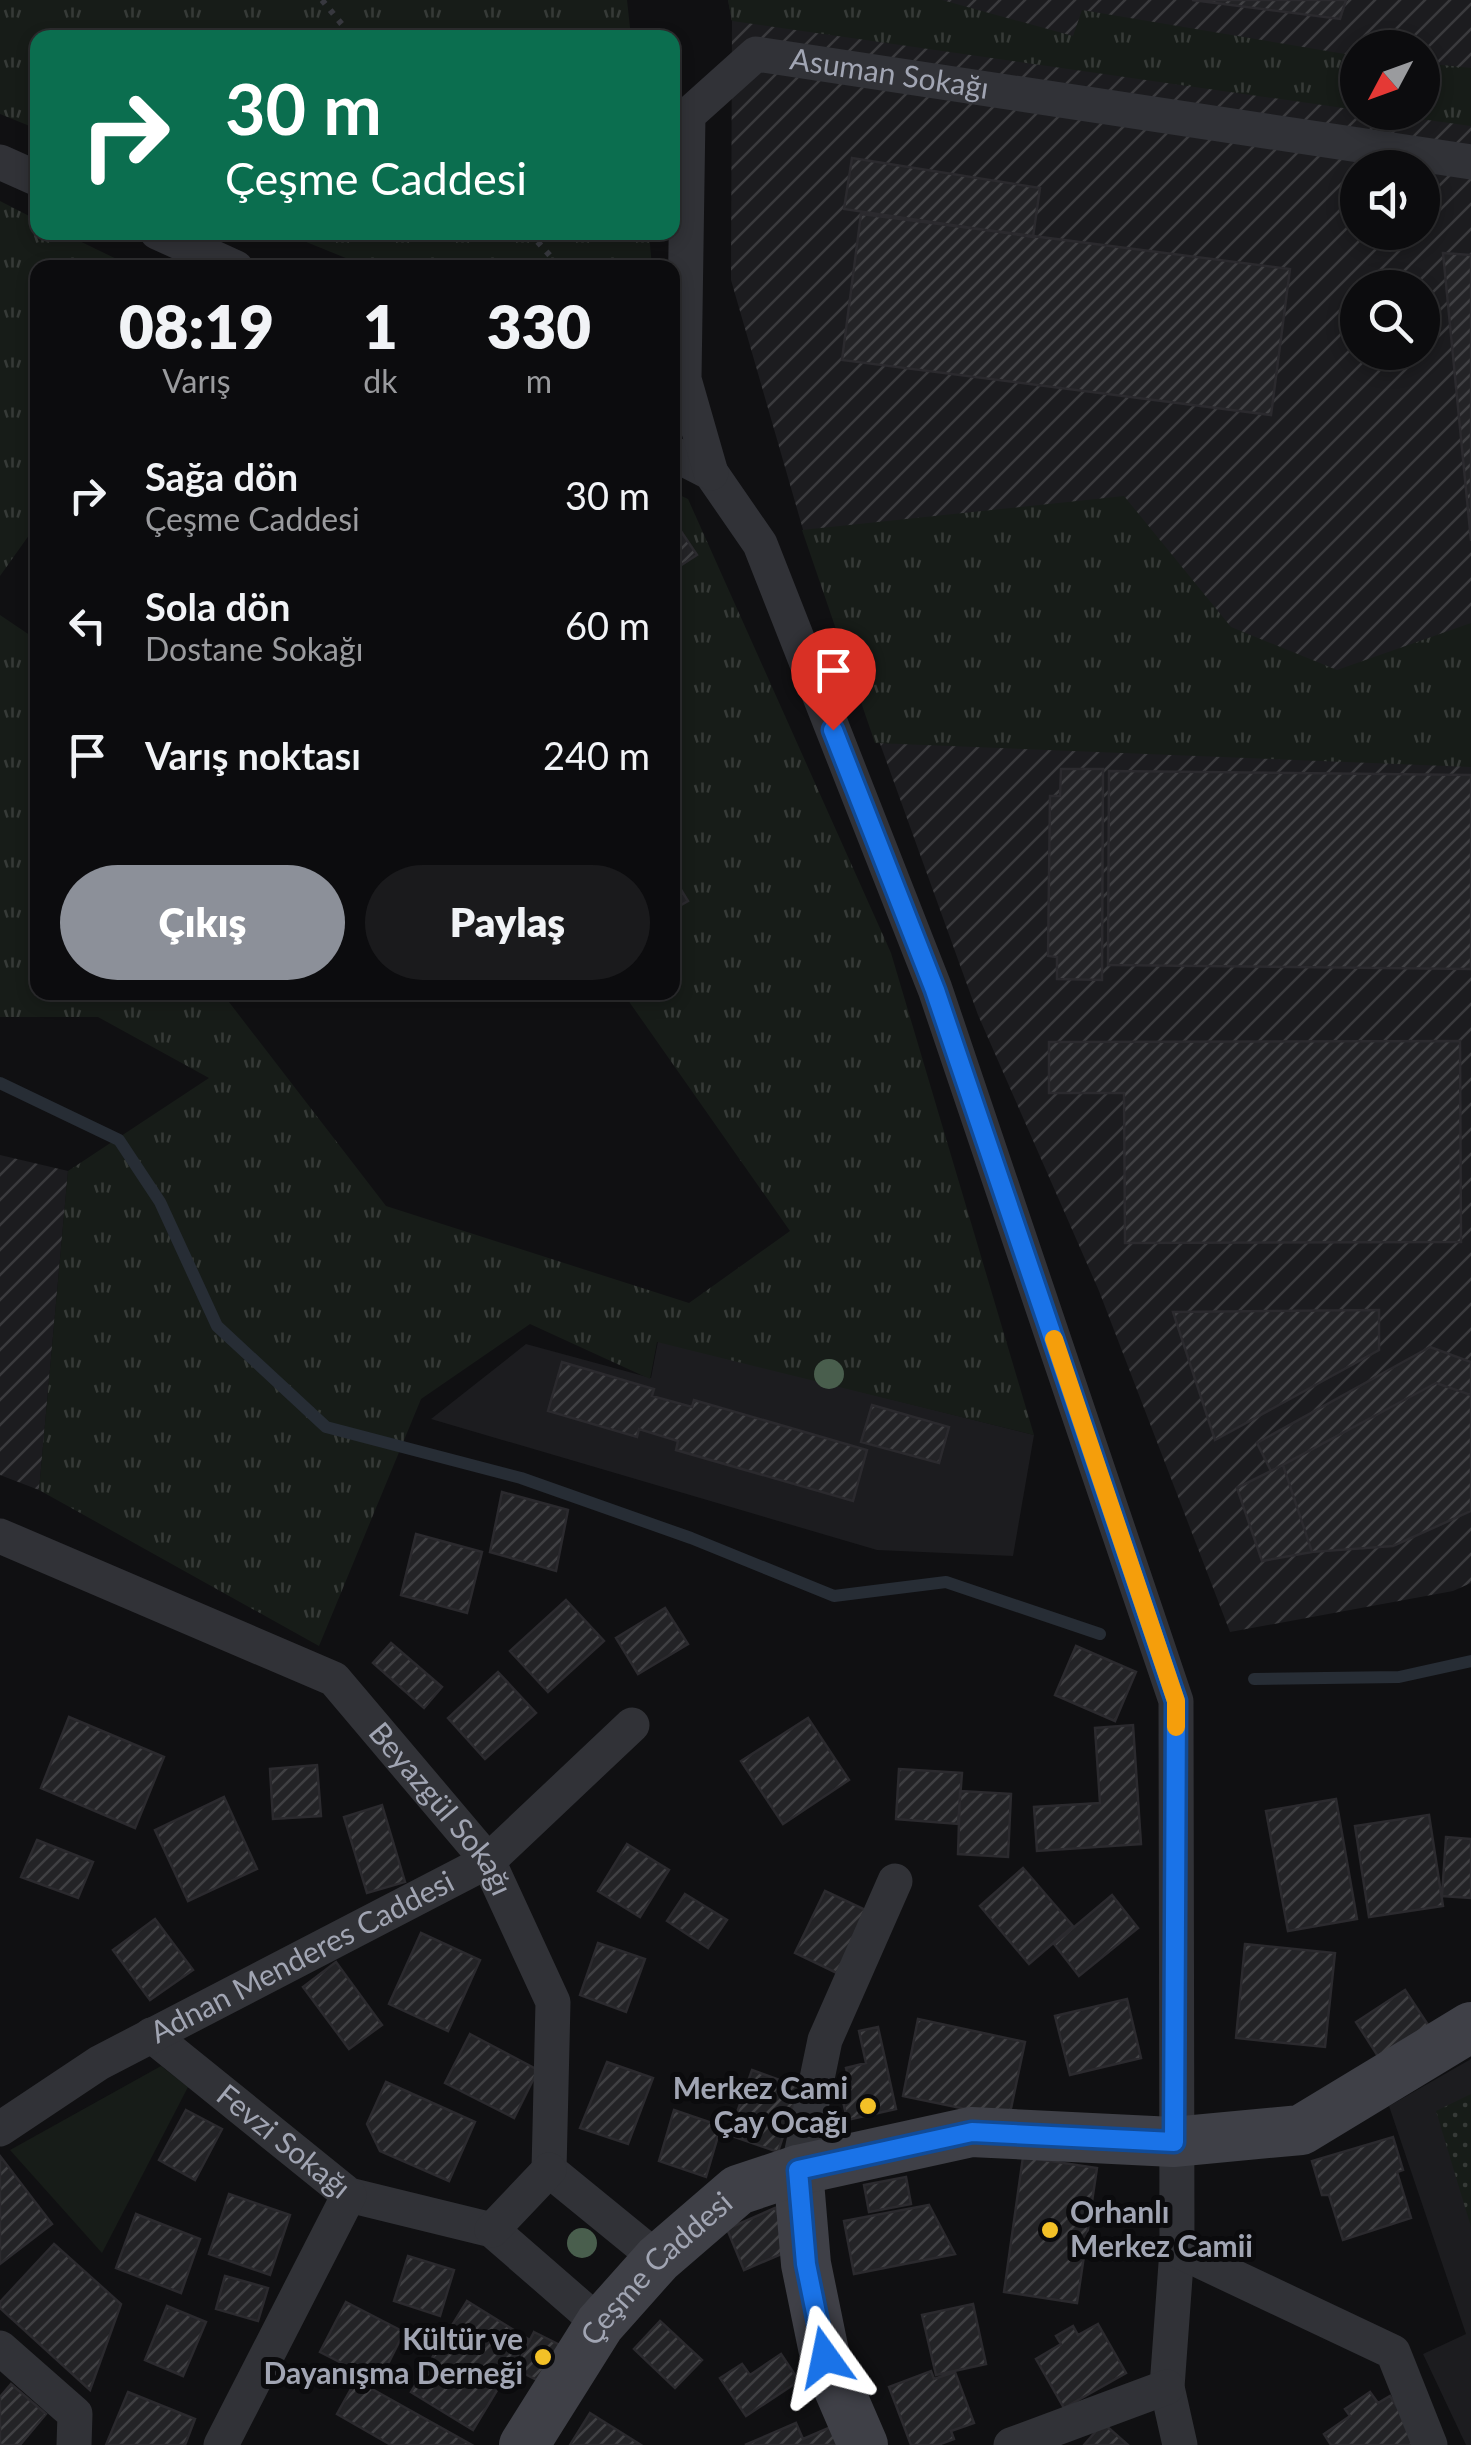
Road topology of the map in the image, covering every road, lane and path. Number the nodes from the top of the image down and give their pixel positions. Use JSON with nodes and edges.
{"nodes":[{"id":1,"x":322,"y":0,"type":"edge"},
{"id":2,"x":346,"y":30,"type":"edge"},
{"id":3,"x":0,"y":162,"type":"edge"},
{"id":4,"x":1471,"y":162,"type":"edge"},
{"id":5,"x":30,"y":175,"type":"edge"},
{"id":6,"x":175,"y":240,"type":"edge"},
{"id":7,"x":536,"y":240,"type":"edge"},
{"id":8,"x":219,"y":260,"type":"edge"},
{"id":9,"x":554,"y":260,"type":"edge"},
{"id":10,"x":680,"y":457,"type":"edge"},
{"id":11,"x":710,"y":472,"type":"junction"},
{"id":12,"x":0,"y":1536,"type":"edge"},
{"id":13,"x":632,"y":1725,"type":"dead end"},
{"id":14,"x":488,"y":1861,"type":"junction"},
{"id":15,"x":895,"y":1881,"type":"dead end"},
{"id":16,"x":1471,"y":2028,"type":"edge"},
{"id":17,"x":151,"y":2035,"type":"junction"},
{"id":18,"x":0,"y":2129,"type":"edge"},
{"id":19,"x":1174,"y":2142,"type":"junction"},
{"id":20,"x":548,"y":2170,"type":"junction"},
{"id":21,"x":798,"y":2170,"type":"junction"},
{"id":22,"x":349,"y":2195,"type":"junction"},
{"id":23,"x":492,"y":2230,"type":"junction"},
{"id":24,"x":1176,"y":2250,"type":"junction"},
{"id":25,"x":658,"y":2259,"type":"junction"},
{"id":26,"x":600,"y":2324,"type":"junction"},
{"id":27,"x":0,"y":2348,"type":"edge"},
{"id":28,"x":1166,"y":2387,"type":"junction"},
{"id":29,"x":74,"y":2445,"type":"edge"},
{"id":30,"x":221,"y":2445,"type":"edge"},
{"id":31,"x":524,"y":2445,"type":"edge"},
{"id":32,"x":862,"y":2445,"type":"edge"},
{"id":33,"x":1011,"y":2445,"type":"edge"},
{"id":34,"x":1180,"y":2445,"type":"edge"},
{"id":35,"x":1430,"y":2445,"type":"edge"}],
"edges":[{"from":1,"to":2,"type":"path"},
{"from":3,"to":5,"type":"street"},
{"from":4,"to":11,"type":"street","name":"Asuman Sokağı"},
{"from":6,"to":8,"type":"street"},
{"from":7,"to":9,"type":"path"},
{"from":10,"to":11,"type":"street"},
{"from":11,"to":19,"type":"street"},
{"from":12,"to":14,"type":"street","name":"Beyazgül Sokağı"},
{"from":13,"to":14,"type":"street","name":"Adnan Menderes Caddesi"},
{"from":14,"to":17,"type":"street","name":"Adnan Menderes Caddesi"},
{"from":14,"to":20,"type":"street","name":"Beyazgül Sokağı"},
{"from":15,"to":21,"type":"street"},
{"from":16,"to":19,"type":"street","name":"Çeşme Caddesi"},
{"from":17,"to":18,"type":"street","name":"Adnan Menderes Caddesi"},
{"from":17,"to":22,"type":"street","name":"Fevzi Sokağı"},
{"from":19,"to":21,"type":"street","name":"Çeşme Caddesi"},
{"from":19,"to":24,"type":"street"},
{"from":20,"to":23,"type":"street"},
{"from":20,"to":25,"type":"street"},
{"from":21,"to":25,"type":"street","name":"Çeşme Caddesi"},
{"from":21,"to":32,"type":"street"},
{"from":22,"to":23,"type":"street","name":"Fevzi Sokağı"},
{"from":22,"to":30,"type":"street"},
{"from":23,"to":26,"type":"street","name":"Fevzi Sokağı"},
{"from":24,"to":28,"type":"street"},
{"from":24,"to":35,"type":"street"},
{"from":25,"to":26,"type":"street","name":"Çeşme Caddesi"},
{"from":26,"to":31,"type":"street","name":"Çeşme Caddesi"},
{"from":27,"to":29,"type":"street"},
{"from":28,"to":33,"type":"street"},
{"from":28,"to":34,"type":"street"}]}
